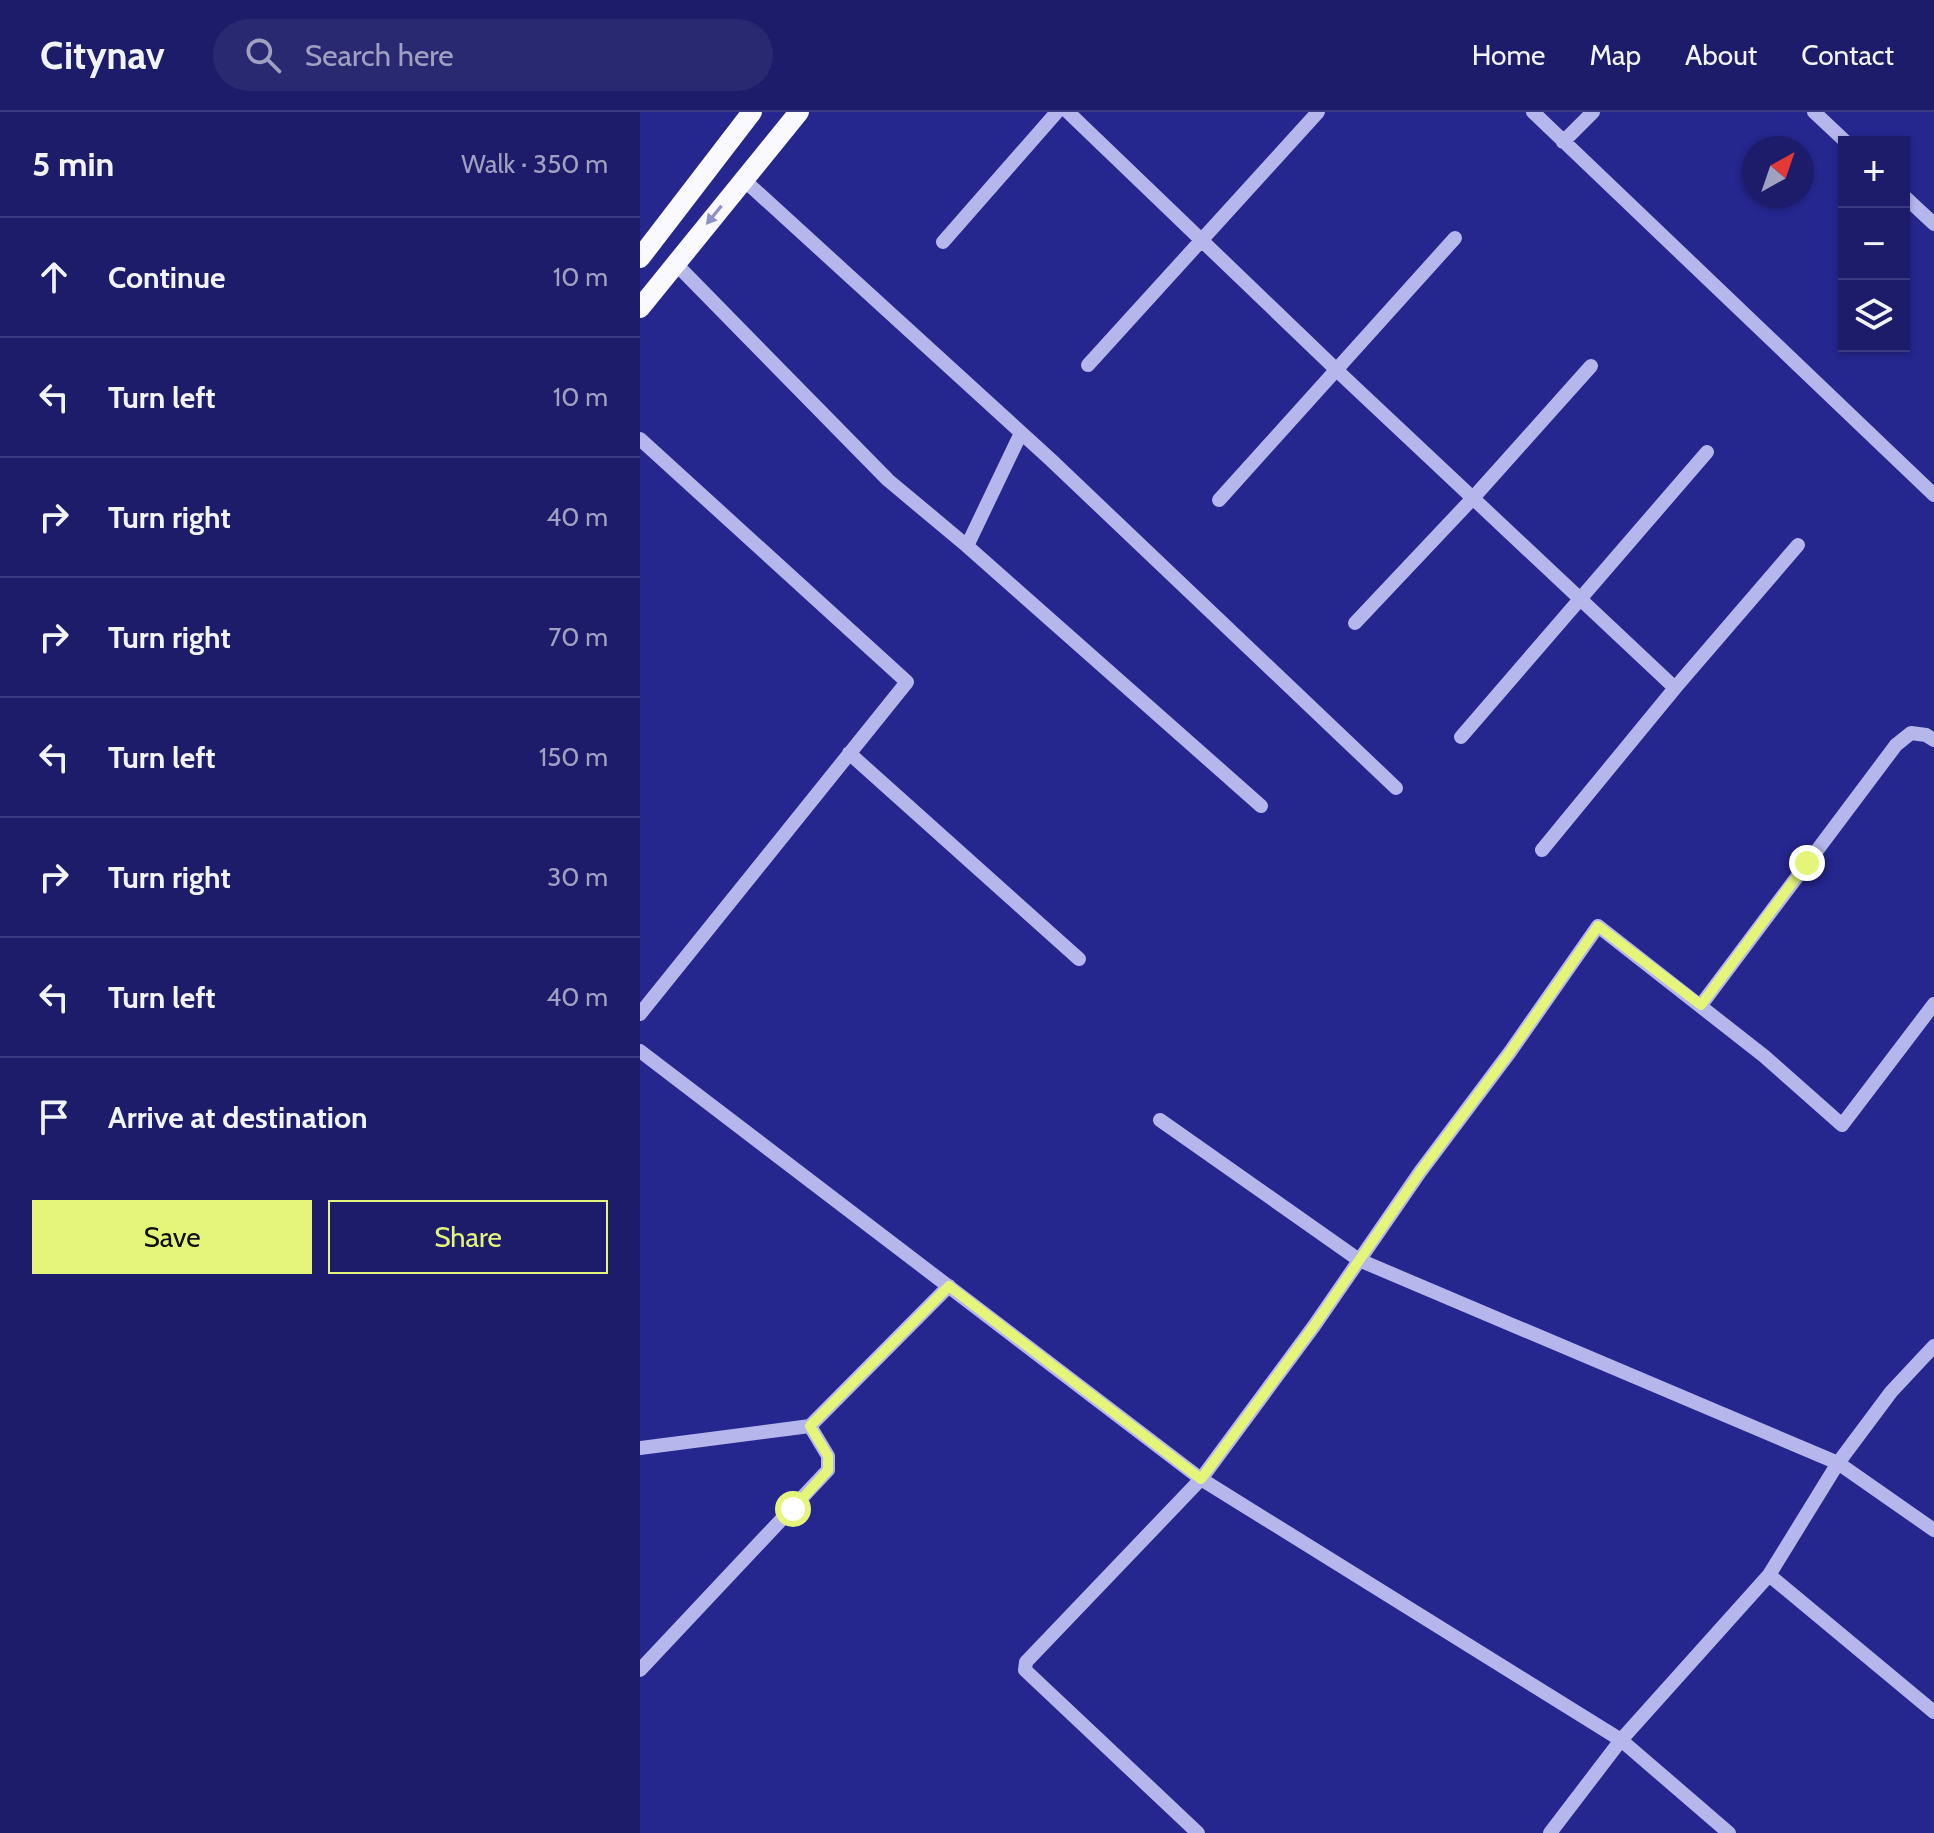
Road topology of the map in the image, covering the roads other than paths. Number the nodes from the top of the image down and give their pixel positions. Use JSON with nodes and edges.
{"nodes":[{"id":1,"x":752,"y":112,"type":"edge"},
{"id":2,"x":1057,"y":112,"type":"edge"},
{"id":3,"x":1068,"y":112,"type":"edge"},
{"id":4,"x":1318,"y":112,"type":"edge"},
{"id":5,"x":1533,"y":112,"type":"edge"},
{"id":6,"x":1593,"y":112,"type":"edge"},
{"id":7,"x":1814,"y":112,"type":"edge"},
{"id":8,"x":788,"y":116,"type":"edge"},
{"id":9,"x":1840,"y":136,"type":"edge"},
{"id":10,"x":1563,"y":142,"type":"junction"},
{"id":11,"x":743,"y":179,"type":"junction"},
{"id":12,"x":1910,"y":202,"type":"edge"},
{"id":13,"x":1934,"y":224,"type":"edge"},
{"id":14,"x":1455,"y":238,"type":"dead end"},
{"id":15,"x":1200,"y":239,"type":"junction"},
{"id":16,"x":943,"y":242,"type":"dead end"},
{"id":17,"x":640,"y":258,"type":"edge"},
{"id":18,"x":675,"y":263,"type":"junction"},
{"id":19,"x":640,"y":308,"type":"edge"},
{"id":20,"x":1088,"y":365,"type":"dead end"},
{"id":21,"x":1591,"y":366,"type":"dead end"},
{"id":22,"x":1335,"y":369,"type":"junction"},
{"id":23,"x":1021,"y":433,"type":"junction"},
{"id":24,"x":640,"y":439,"type":"edge"},
{"id":25,"x":1707,"y":452,"type":"dead end"},
{"id":26,"x":1934,"y":495,"type":"edge"},
{"id":27,"x":1473,"y":498,"type":"junction"},
{"id":28,"x":1219,"y":500,"type":"dead end"},
{"id":29,"x":1798,"y":545,"type":"dead end"},
{"id":30,"x":967,"y":546,"type":"junction"},
{"id":31,"x":1580,"y":598,"type":"junction"},
{"id":32,"x":1355,"y":623,"type":"dead end"},
{"id":33,"x":1675,"y":688,"type":"junction"},
{"id":34,"x":1461,"y":737,"type":"dead end"},
{"id":35,"x":1934,"y":740,"type":"edge"},
{"id":36,"x":849,"y":753,"type":"junction"},
{"id":37,"x":1396,"y":788,"type":"dead end"},
{"id":38,"x":1261,"y":806,"type":"dead end"},
{"id":39,"x":1542,"y":850,"type":"dead end"},
{"id":40,"x":1079,"y":959,"type":"dead end"},
{"id":41,"x":1934,"y":1004,"type":"edge"},
{"id":42,"x":1701,"y":1005,"type":"junction"},
{"id":43,"x":640,"y":1014,"type":"edge"},
{"id":44,"x":640,"y":1051,"type":"edge"},
{"id":45,"x":1160,"y":1120,"type":"dead end"},
{"id":46,"x":1359,"y":1260,"type":"junction"},
{"id":47,"x":949,"y":1286,"type":"junction"},
{"id":48,"x":1934,"y":1346,"type":"edge"},
{"id":49,"x":810,"y":1426,"type":"junction"},
{"id":50,"x":640,"y":1448,"type":"edge"},
{"id":51,"x":1838,"y":1463,"type":"junction"},
{"id":52,"x":1201,"y":1479,"type":"junction"},
{"id":53,"x":1934,"y":1530,"type":"edge"},
{"id":54,"x":1769,"y":1575,"type":"junction"},
{"id":55,"x":640,"y":1670,"type":"edge"},
{"id":56,"x":1934,"y":1712,"type":"edge"},
{"id":57,"x":1621,"y":1740,"type":"junction"},
{"id":58,"x":1198,"y":1833,"type":"edge"},
{"id":59,"x":1550,"y":1833,"type":"edge"},
{"id":60,"x":1729,"y":1833,"type":"edge"}],
"edges":[{"from":1,"to":17,"type":"main road"},
{"from":2,"to":16,"type":"street"},
{"from":3,"to":15,"type":"street"},
{"from":4,"to":15,"type":"street"},
{"from":5,"to":10,"type":"street"},
{"from":6,"to":10,"type":"street"},
{"from":7,"to":9,"type":"street"},
{"from":8,"to":11,"type":"main road"},
{"from":10,"to":26,"type":"street"},
{"from":11,"to":18,"type":"main road","one_way":true},
{"from":11,"to":23,"type":"street"},
{"from":12,"to":13,"type":"street"},
{"from":14,"to":22,"type":"street"},
{"from":15,"to":20,"type":"street"},
{"from":15,"to":22,"type":"street"},
{"from":18,"to":19,"type":"main road"},
{"from":18,"to":30,"type":"street"},
{"from":21,"to":27,"type":"street"},
{"from":22,"to":27,"type":"street"},
{"from":22,"to":28,"type":"street"},
{"from":23,"to":30,"type":"street"},
{"from":23,"to":37,"type":"street"},
{"from":24,"to":36,"type":"street"},
{"from":25,"to":31,"type":"street"},
{"from":27,"to":31,"type":"street"},
{"from":27,"to":32,"type":"street"},
{"from":29,"to":33,"type":"street"},
{"from":30,"to":38,"type":"street"},
{"from":31,"to":33,"type":"street"},
{"from":31,"to":34,"type":"street"},
{"from":33,"to":39,"type":"street"},
{"from":35,"to":42,"type":"street"},
{"from":36,"to":40,"type":"street"},
{"from":36,"to":43,"type":"street"},
{"from":41,"to":42,"type":"street"},
{"from":42,"to":46,"type":"street"},
{"from":44,"to":47,"type":"street"},
{"from":45,"to":46,"type":"street"},
{"from":46,"to":51,"type":"street"},
{"from":46,"to":52,"type":"street"},
{"from":47,"to":49,"type":"street"},
{"from":47,"to":52,"type":"street"},
{"from":48,"to":51,"type":"street"},
{"from":49,"to":50,"type":"street"},
{"from":49,"to":55,"type":"street"},
{"from":51,"to":53,"type":"street"},
{"from":51,"to":54,"type":"street"},
{"from":52,"to":57,"type":"street"},
{"from":52,"to":58,"type":"street"},
{"from":54,"to":56,"type":"street"},
{"from":54,"to":57,"type":"street"},
{"from":57,"to":59,"type":"street"},
{"from":57,"to":60,"type":"street"}]}
